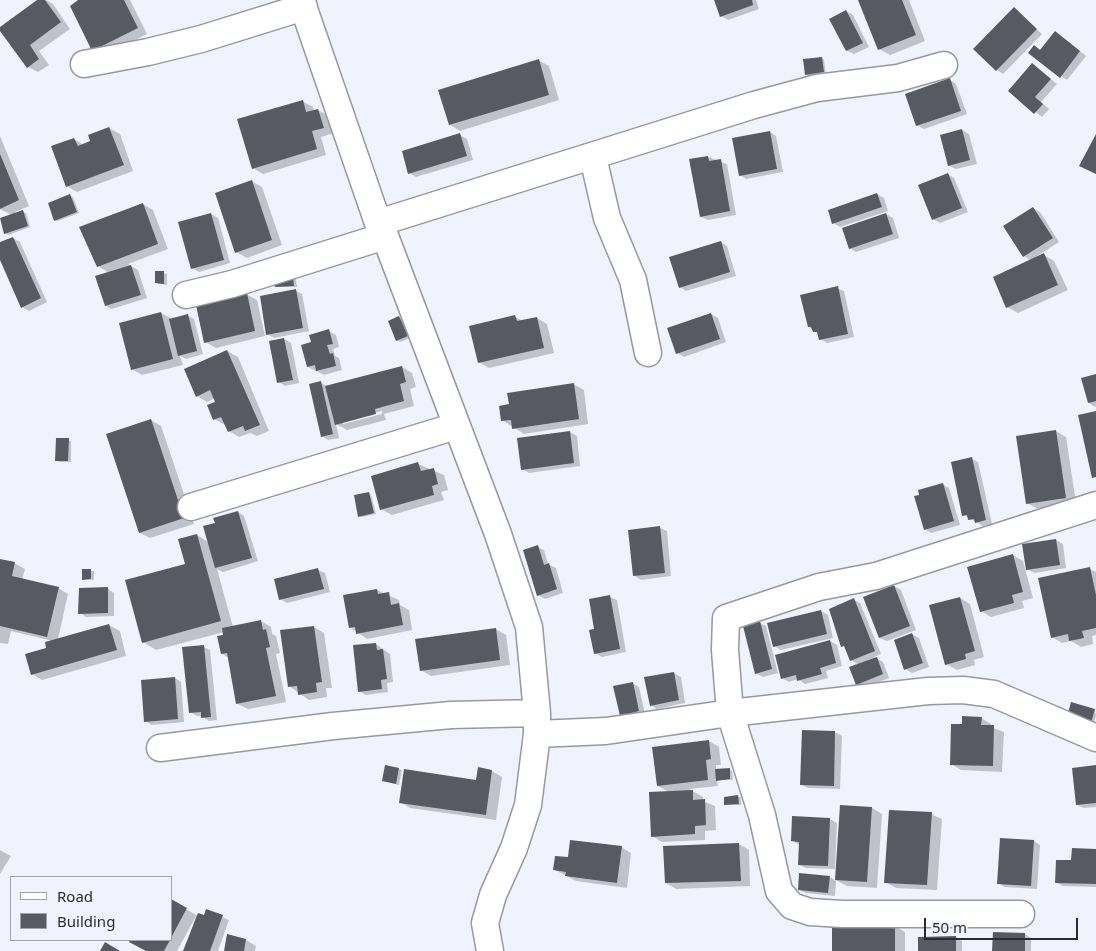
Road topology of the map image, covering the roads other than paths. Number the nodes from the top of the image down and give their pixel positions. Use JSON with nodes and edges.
{"nodes":[{"id":1,"x":302,"y":3,"type":"edge"},
{"id":2,"x":84,"y":64,"type":"dead end"},
{"id":3,"x":944,"y":65,"type":"dead end"},
{"id":4,"x":593,"y":157,"type":"junction"},
{"id":5,"x":381,"y":230,"type":"junction"},
{"id":6,"x":186,"y":294,"type":"dead end"},
{"id":7,"x":648,"y":353,"type":"dead end"},
{"id":8,"x":456,"y":426,"type":"junction"},
{"id":9,"x":1096,"y":505,"type":"edge"},
{"id":10,"x":192,"y":507,"type":"dead end"},
{"id":11,"x":730,"y":713,"type":"junction"},
{"id":12,"x":537,"y":723,"type":"junction"},
{"id":13,"x":1096,"y":738,"type":"edge"},
{"id":14,"x":160,"y":748,"type":"dead end"},
{"id":15,"x":1021,"y":914,"type":"dead end"},
{"id":16,"x":490,"y":951,"type":"edge"}],
"edges":[{"from":1,"to":2,"type":"street"},
{"from":1,"to":5,"type":"street"},
{"from":3,"to":4,"type":"street"},
{"from":4,"to":5,"type":"street"},
{"from":4,"to":7,"type":"street"},
{"from":5,"to":6,"type":"street"},
{"from":5,"to":8,"type":"street"},
{"from":8,"to":10,"type":"street"},
{"from":8,"to":12,"type":"street"},
{"from":9,"to":11,"type":"street"},
{"from":11,"to":12,"type":"street"},
{"from":11,"to":13,"type":"street"},
{"from":11,"to":15,"type":"street"},
{"from":12,"to":14,"type":"street"},
{"from":12,"to":16,"type":"street"}]}
